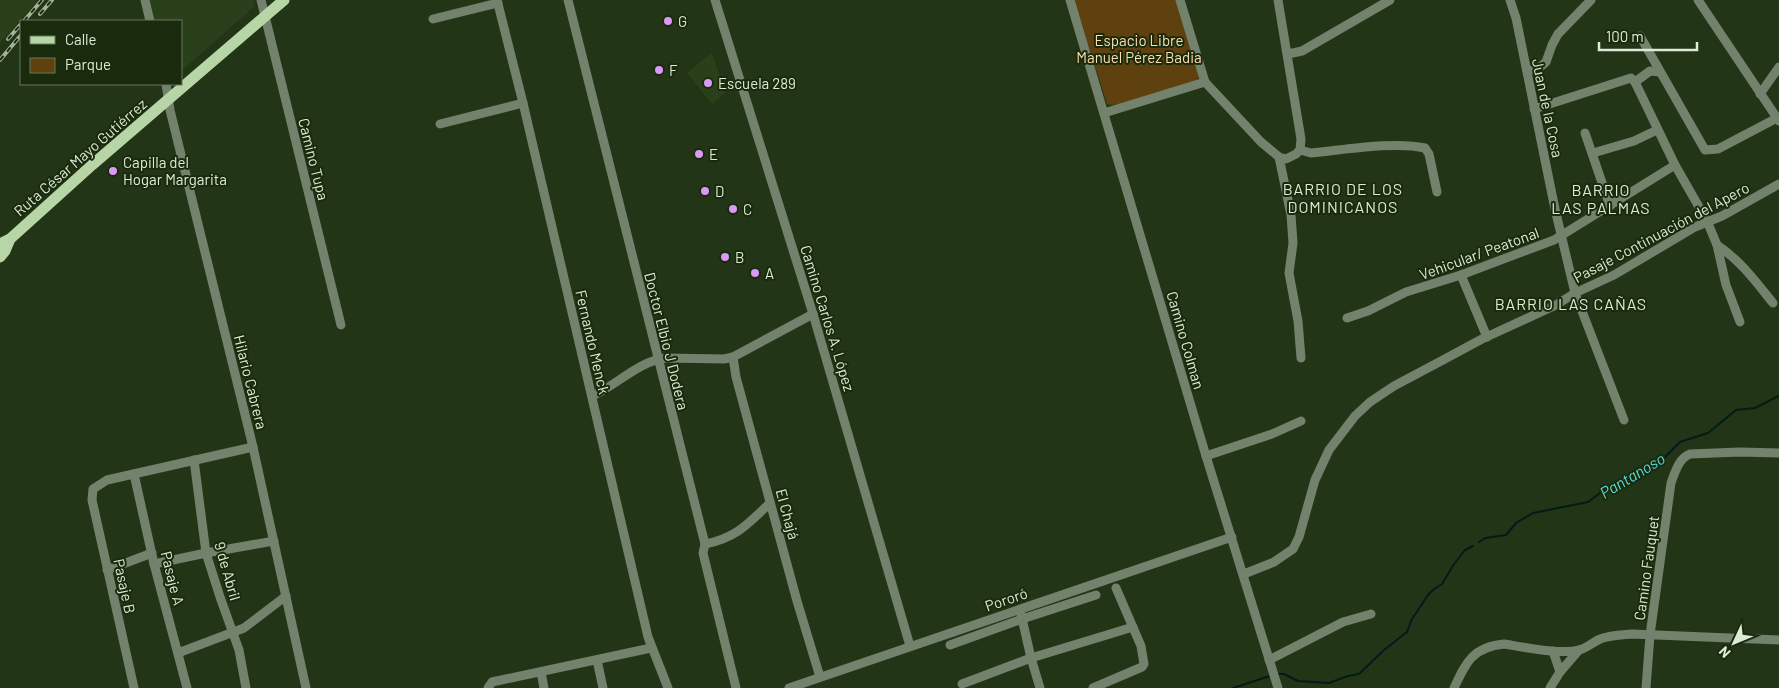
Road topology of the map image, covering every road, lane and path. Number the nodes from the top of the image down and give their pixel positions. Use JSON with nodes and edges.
{"nodes":[{"id":1,"x":145,"y":0,"type":"edge"},
{"id":2,"x":261,"y":0,"type":"edge"},
{"id":3,"x":284,"y":0,"type":"edge"},
{"id":4,"x":568,"y":0,"type":"edge"},
{"id":5,"x":715,"y":0,"type":"edge"},
{"id":6,"x":1070,"y":0,"type":"edge"},
{"id":7,"x":1180,"y":0,"type":"edge"},
{"id":8,"x":1278,"y":0,"type":"edge"},
{"id":9,"x":1390,"y":0,"type":"edge"},
{"id":10,"x":1510,"y":0,"type":"edge"},
{"id":11,"x":1591,"y":0,"type":"edge"},
{"id":12,"x":1698,"y":0,"type":"edge"},
{"id":13,"x":497,"y":2,"type":"edge"},
{"id":14,"x":265,"y":16,"type":"junction"},
{"id":15,"x":433,"y":19,"type":"dead end"},
{"id":16,"x":150,"y":20,"type":"edge"},
{"id":17,"x":1640,"y":36,"type":"dead end"},
{"id":18,"x":1288,"y":54,"type":"junction"},
{"id":19,"x":1651,"y":55,"type":"junction"},
{"id":20,"x":1779,"y":67,"type":"edge"},
{"id":21,"x":1526,"y":71,"type":"junction"},
{"id":22,"x":1650,"y":71,"type":"junction"},
{"id":23,"x":1660,"y":72,"type":"junction"},
{"id":24,"x":1633,"y":80,"type":"junction"},
{"id":25,"x":1204,"y":82,"type":"junction"},
{"id":26,"x":166,"y":85,"type":"edge"},
{"id":27,"x":1760,"y":94,"type":"junction"},
{"id":28,"x":169,"y":99,"type":"junction"},
{"id":29,"x":523,"y":103,"type":"junction"},
{"id":30,"x":1534,"y":108,"type":"junction"},
{"id":31,"x":1104,"y":113,"type":"junction"},
{"id":32,"x":1778,"y":120,"type":"edge"},
{"id":33,"x":440,"y":124,"type":"dead end"},
{"id":34,"x":1657,"y":130,"type":"junction"},
{"id":35,"x":1586,"y":133,"type":"dead end"},
{"id":36,"x":1300,"y":150,"type":"junction"},
{"id":37,"x":1593,"y":153,"type":"junction"},
{"id":38,"x":1279,"y":157,"type":"junction"},
{"id":39,"x":1674,"y":165,"type":"junction"},
{"id":40,"x":1779,"y":184,"type":"edge"},
{"id":41,"x":1437,"y":192,"type":"dead end"},
{"id":42,"x":1610,"y":206,"type":"junction"},
{"id":43,"x":1708,"y":221,"type":"junction"},
{"id":44,"x":1562,"y":236,"type":"junction"},
{"id":45,"x":3,"y":241,"type":"edge"},
{"id":46,"x":1717,"y":245,"type":"junction"},
{"id":47,"x":0,"y":257,"type":"edge"},
{"id":48,"x":1461,"y":275,"type":"junction"},
{"id":49,"x":1575,"y":293,"type":"junction"},
{"id":50,"x":1773,"y":303,"type":"dead end"},
{"id":51,"x":813,"y":314,"type":"junction"},
{"id":52,"x":1347,"y":318,"type":"dead end"},
{"id":53,"x":1740,"y":322,"type":"dead end"},
{"id":54,"x":340,"y":325,"type":"dead end"},
{"id":55,"x":1487,"y":337,"type":"junction"},
{"id":56,"x":733,"y":358,"type":"junction"},
{"id":57,"x":1301,"y":358,"type":"dead end"},
{"id":58,"x":658,"y":359,"type":"junction"},
{"id":59,"x":592,"y":396,"type":"junction"},
{"id":60,"x":1624,"y":420,"type":"dead end"},
{"id":61,"x":1301,"y":421,"type":"dead end"},
{"id":62,"x":253,"y":447,"type":"junction"},
{"id":63,"x":1779,"y":453,"type":"edge"},
{"id":64,"x":1206,"y":456,"type":"junction"},
{"id":65,"x":194,"y":460,"type":"junction"},
{"id":66,"x":134,"y":474,"type":"junction"},
{"id":67,"x":770,"y":503,"type":"junction"},
{"id":68,"x":1232,"y":537,"type":"junction"},
{"id":69,"x":274,"y":541,"type":"junction"},
{"id":70,"x":705,"y":544,"type":"junction"},
{"id":71,"x":152,"y":553,"type":"junction"},
{"id":72,"x":206,"y":553,"type":"junction"},
{"id":73,"x":154,"y":564,"type":"junction"},
{"id":74,"x":107,"y":570,"type":"junction"},
{"id":75,"x":1244,"y":574,"type":"junction"},
{"id":76,"x":1116,"y":588,"type":"dead end"},
{"id":77,"x":1096,"y":595,"type":"dead end"},
{"id":78,"x":286,"y":596,"type":"junction"},
{"id":79,"x":1020,"y":609,"type":"junction"},
{"id":80,"x":1370,"y":614,"type":"dead end"},
{"id":81,"x":1022,"y":619,"type":"junction"},
{"id":82,"x":1133,"y":627,"type":"junction"},
{"id":83,"x":234,"y":633,"type":"junction"},
{"id":84,"x":1650,"y":635,"type":"junction"},
{"id":85,"x":1779,"y":640,"type":"edge"},
{"id":86,"x":950,"y":645,"type":"dead end"},
{"id":87,"x":910,"y":646,"type":"junction"},
{"id":88,"x":651,"y":648,"type":"junction"},
{"id":89,"x":1579,"y":650,"type":"junction"},
{"id":90,"x":1553,"y":651,"type":"junction"},
{"id":91,"x":178,"y":653,"type":"junction"},
{"id":92,"x":1031,"y":658,"type":"junction"},
{"id":93,"x":597,"y":660,"type":"junction"},
{"id":94,"x":1269,"y":660,"type":"junction"},
{"id":95,"x":541,"y":672,"type":"junction"},
{"id":96,"x":1560,"y":672,"type":"junction"},
{"id":97,"x":820,"y":677,"type":"junction"},
{"id":98,"x":962,"y":684,"type":"dead end"},
{"id":99,"x":488,"y":686,"type":"edge"},
{"id":100,"x":134,"y":688,"type":"edge"},
{"id":101,"x":187,"y":688,"type":"edge"},
{"id":102,"x":246,"y":688,"type":"edge"},
{"id":103,"x":306,"y":688,"type":"edge"},
{"id":104,"x":544,"y":688,"type":"edge"},
{"id":105,"x":602,"y":688,"type":"edge"},
{"id":106,"x":668,"y":688,"type":"edge"},
{"id":107,"x":736,"y":688,"type":"edge"},
{"id":108,"x":788,"y":688,"type":"edge"},
{"id":109,"x":1040,"y":688,"type":"edge"},
{"id":110,"x":1093,"y":688,"type":"edge"},
{"id":111,"x":1278,"y":688,"type":"edge"},
{"id":112,"x":1454,"y":688,"type":"edge"},
{"id":113,"x":1550,"y":688,"type":"edge"},
{"id":114,"x":1646,"y":688,"type":"edge"}],
"edges":[{"from":1,"to":16,"type":"street"},
{"from":2,"to":14,"type":"street","name":"Camino Tupa"},
{"from":3,"to":14,"type":"main road","name":"Ruta César Mayo Gutiérrez"},
{"from":4,"to":58,"type":"street","name":"Doctor Elbio J Dodera"},
{"from":5,"to":51,"type":"street","name":"Camino Carlos A. López"},
{"from":6,"to":31,"type":"street","name":"Camino Colman"},
{"from":7,"to":25,"type":"street"},
{"from":8,"to":18,"type":"street"},
{"from":9,"to":18,"type":"street"},
{"from":10,"to":21,"type":"street","name":"Juan de la Cosa"},
{"from":11,"to":21,"type":"street"},
{"from":12,"to":27,"type":"street"},
{"from":13,"to":15,"type":"street"},
{"from":13,"to":29,"type":"street","name":"Fernando Menck"},
{"from":14,"to":28,"type":"main road","name":"Ruta César Mayo Gutiérrez"},
{"from":14,"to":54,"type":"street","name":"Camino Tupa"},
{"from":17,"to":19,"type":"street"},
{"from":18,"to":36,"type":"street"},
{"from":19,"to":22,"type":"street"},
{"from":19,"to":23,"type":"street"},
{"from":20,"to":27,"type":"street"},
{"from":21,"to":30,"type":"street","name":"Juan de la Cosa"},
{"from":22,"to":23,"type":"street"},
{"from":22,"to":24,"type":"street"},
{"from":23,"to":32,"type":"street"},
{"from":24,"to":30,"type":"street"},
{"from":24,"to":34,"type":"street"},
{"from":25,"to":31,"type":"street"},
{"from":25,"to":38,"type":"street"},
{"from":26,"to":28,"type":"street","name":"Hilario Cabrera"},
{"from":27,"to":32,"type":"street"},
{"from":28,"to":45,"type":"main road","name":"Ruta César Mayo Gutiérrez"},
{"from":28,"to":62,"type":"street","name":"Hilario Cabrera"},
{"from":29,"to":33,"type":"street"},
{"from":29,"to":59,"type":"street","name":"Fernando Menck"},
{"from":30,"to":44,"type":"street","name":"Juan de la Cosa"},
{"from":31,"to":64,"type":"street","name":"Camino Colman"},
{"from":34,"to":37,"type":"street"},
{"from":34,"to":39,"type":"street"},
{"from":35,"to":37,"type":"street"},
{"from":36,"to":38,"type":"street"},
{"from":36,"to":41,"type":"street"},
{"from":37,"to":42,"type":"street"},
{"from":38,"to":57,"type":"street"},
{"from":39,"to":42,"type":"street","name":"Vehicular/ Peatonal"},
{"from":39,"to":43,"type":"street"},
{"from":40,"to":43,"type":"street","name":"Pasaje Continuación del Apero"},
{"from":42,"to":44,"type":"street","name":"Vehicular/ Peatonal"},
{"from":43,"to":46,"type":"street"},
{"from":43,"to":49,"type":"street","name":"Pasaje Continuación del Apero"},
{"from":44,"to":48,"type":"street","name":"Vehicular/ Peatonal"},
{"from":44,"to":49,"type":"street","name":"Juan de la Cosa"},
{"from":45,"to":47,"type":"main road","name":"Ruta César Mayo Gutiérrez"},
{"from":46,"to":50,"type":"street"},
{"from":46,"to":53,"type":"street"},
{"from":48,"to":52,"type":"street","name":"Vehicular/ Peatonal"},
{"from":48,"to":55,"type":"street"},
{"from":49,"to":55,"type":"street","name":"Pasaje Continuación del Apero"},
{"from":49,"to":60,"type":"street","name":"Juan de la Cosa"},
{"from":51,"to":56,"type":"street"},
{"from":51,"to":87,"type":"street","name":"Camino Carlos A. López"},
{"from":55,"to":75,"type":"street","name":"Pasaje Continuación del Apero"},
{"from":56,"to":58,"type":"street"},
{"from":56,"to":67,"type":"street","name":"El Chajá"},
{"from":58,"to":59,"type":"street"},
{"from":58,"to":70,"type":"street","name":"Doctor Elbio J Dodera"},
{"from":59,"to":88,"type":"street","name":"Fernando Menck"},
{"from":61,"to":64,"type":"street"},
{"from":62,"to":65,"type":"street"},
{"from":62,"to":69,"type":"street","name":"Hilario Cabrera"},
{"from":63,"to":84,"type":"street","name":"Camino Fauquet"},
{"from":64,"to":68,"type":"street","name":"Camino Colman"},
{"from":65,"to":66,"type":"street"},
{"from":65,"to":72,"type":"street","name":"9 de Abril"},
{"from":66,"to":71,"type":"street","name":"Pasaje A"},
{"from":66,"to":74,"type":"street","name":"Pasaje B"},
{"from":67,"to":70,"type":"street"},
{"from":67,"to":97,"type":"street","name":"El Chajá"},
{"from":68,"to":75,"type":"street","name":"Camino Colman"},
{"from":68,"to":79,"type":"street","name":"Pororó"},
{"from":69,"to":72,"type":"street"},
{"from":69,"to":78,"type":"street","name":"Hilario Cabrera"},
{"from":70,"to":107,"type":"street","name":"Doctor Elbio J Dodera"},
{"from":71,"to":73,"type":"street","name":"Pasaje A"},
{"from":71,"to":74,"type":"street"},
{"from":72,"to":73,"type":"street"},
{"from":72,"to":83,"type":"street","name":"9 de Abril"},
{"from":73,"to":91,"type":"street","name":"Pasaje A"},
{"from":74,"to":100,"type":"street","name":"Pasaje B"},
{"from":75,"to":94,"type":"street","name":"Camino Colman"},
{"from":76,"to":82,"type":"street"},
{"from":77,"to":81,"type":"street"},
{"from":78,"to":83,"type":"street"},
{"from":78,"to":103,"type":"street","name":"Hilario Cabrera"},
{"from":79,"to":81,"type":"street"},
{"from":79,"to":87,"type":"street","name":"Pororó"},
{"from":80,"to":94,"type":"street"},
{"from":81,"to":86,"type":"street"},
{"from":81,"to":92,"type":"street"},
{"from":82,"to":92,"type":"street"},
{"from":82,"to":110,"type":"street"},
{"from":83,"to":91,"type":"street"},
{"from":83,"to":102,"type":"street","name":"9 de Abril"},
{"from":84,"to":85,"type":"street"},
{"from":84,"to":89,"type":"street"},
{"from":84,"to":114,"type":"street","name":"Camino Fauquet"},
{"from":87,"to":97,"type":"street","name":"Pororó"},
{"from":88,"to":93,"type":"street"},
{"from":88,"to":106,"type":"street","name":"Fernando Menck"},
{"from":89,"to":90,"type":"street"},
{"from":89,"to":96,"type":"street"},
{"from":90,"to":96,"type":"street"},
{"from":90,"to":112,"type":"street"},
{"from":91,"to":101,"type":"street","name":"Pasaje A"},
{"from":92,"to":98,"type":"street"},
{"from":92,"to":109,"type":"street"},
{"from":93,"to":95,"type":"street"},
{"from":93,"to":105,"type":"street"},
{"from":94,"to":111,"type":"street","name":"Camino Colman"},
{"from":95,"to":99,"type":"street"},
{"from":95,"to":104,"type":"street"},
{"from":96,"to":113,"type":"street"},
{"from":97,"to":108,"type":"street","name":"Pororó"}]}
